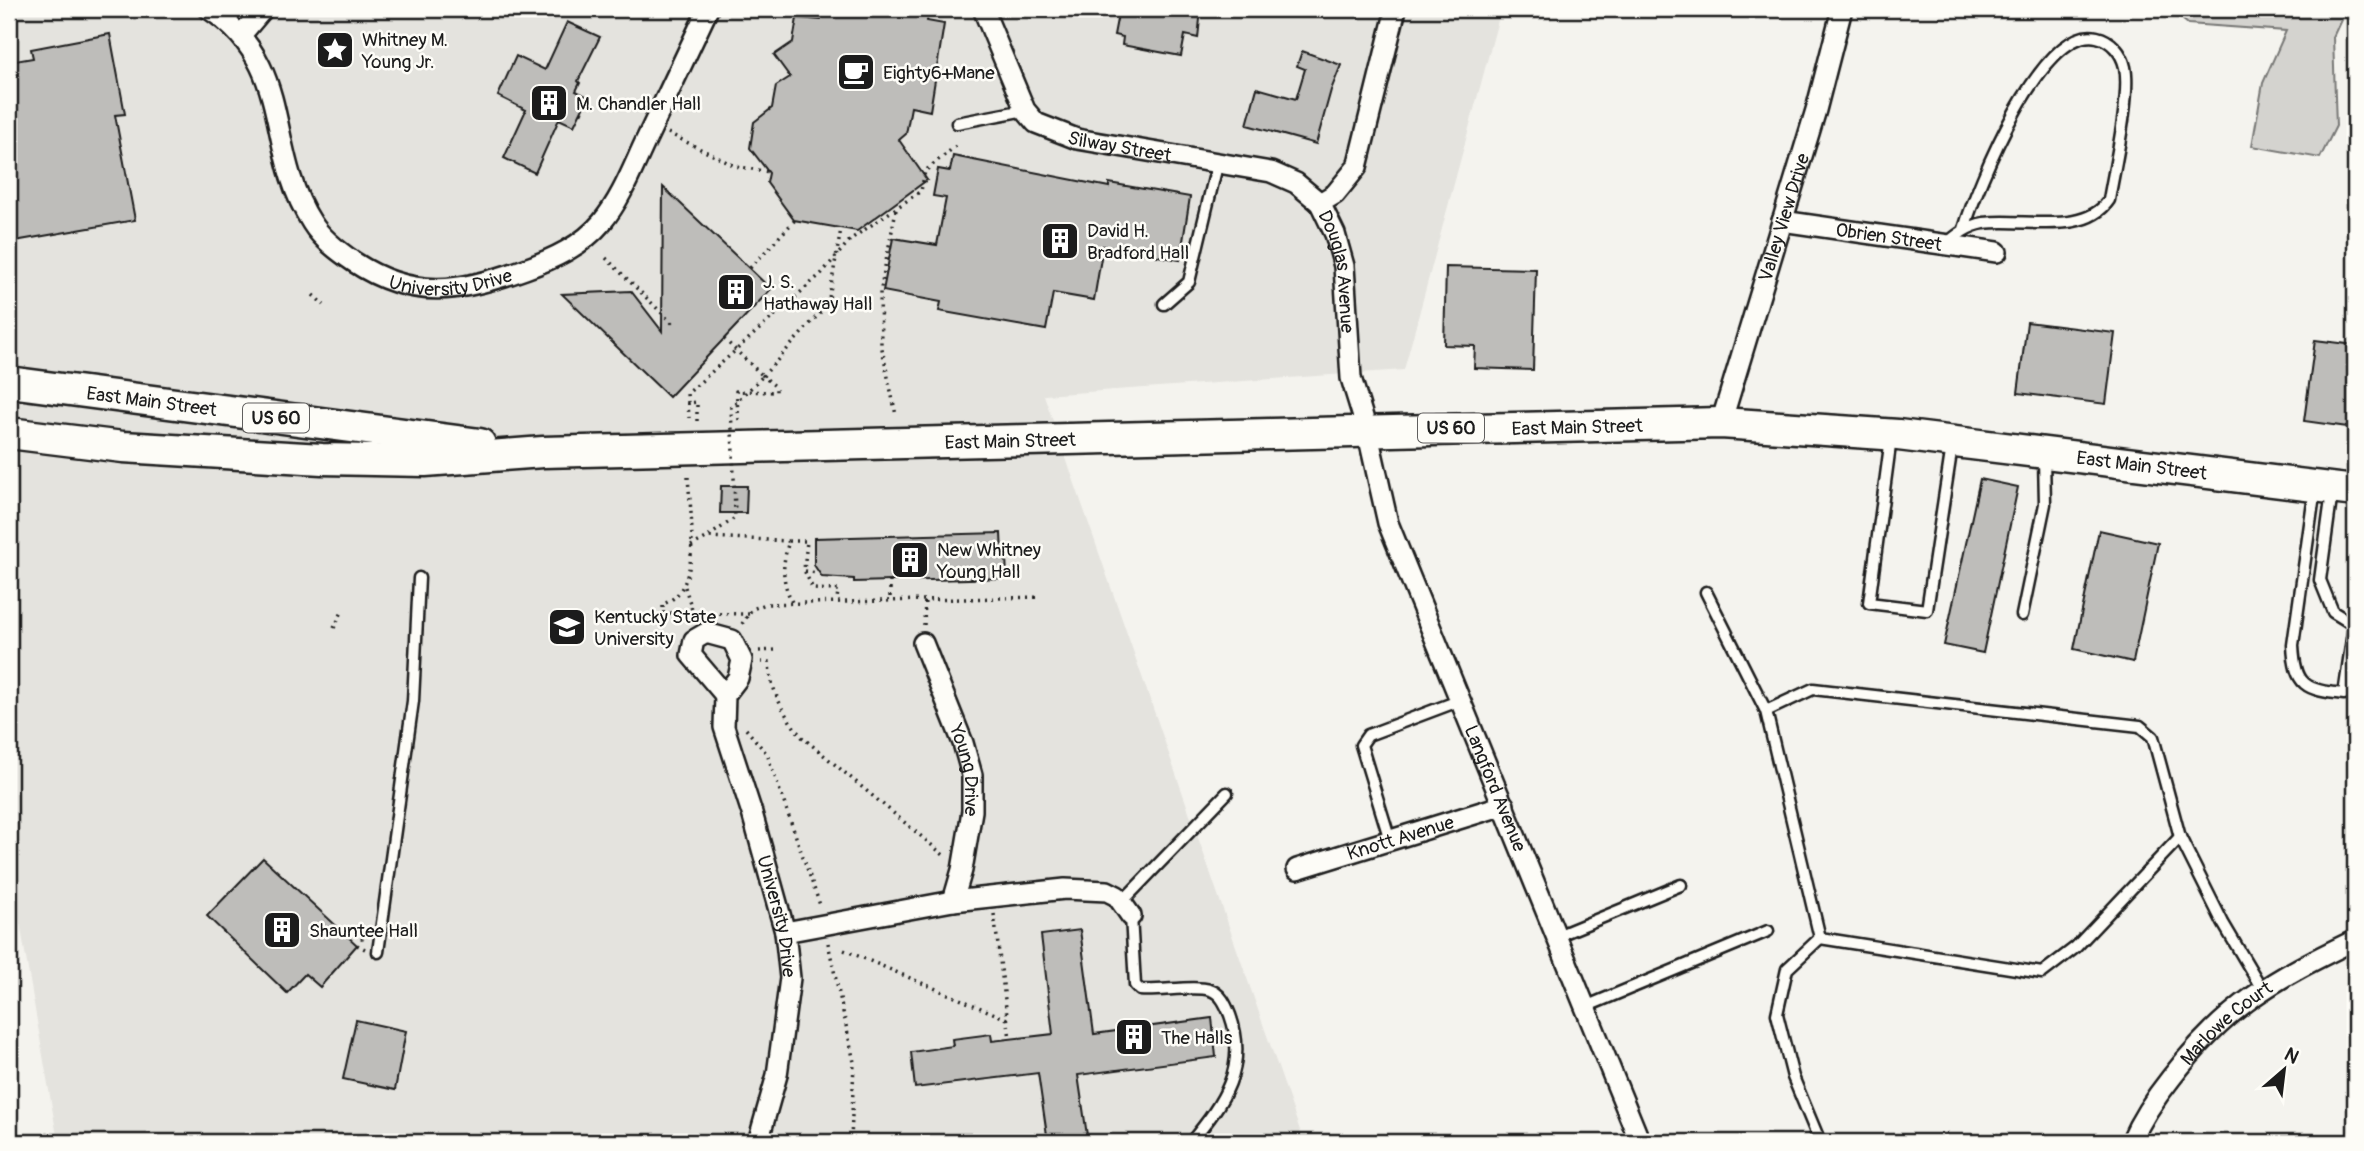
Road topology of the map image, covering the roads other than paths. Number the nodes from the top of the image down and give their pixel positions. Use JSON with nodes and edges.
{"nodes":[{"id":1,"x":209,"y":9,"type":"edge"},
{"id":2,"x":262,"y":9,"type":"edge"},
{"id":3,"x":708,"y":9,"type":"edge"},
{"id":4,"x":983,"y":9,"type":"edge"},
{"id":5,"x":1396,"y":9,"type":"edge"},
{"id":6,"x":1842,"y":9,"type":"edge"},
{"id":7,"x":241,"y":35,"type":"junction"},
{"id":8,"x":1026,"y":110,"type":"junction"},
{"id":9,"x":957,"y":123,"type":"dead end"},
{"id":10,"x":1218,"y":161,"type":"junction"},
{"id":11,"x":1320,"y":203,"type":"junction"},
{"id":12,"x":1783,"y":221,"type":"junction"},
{"id":13,"x":1964,"y":229,"type":"junction"},
{"id":14,"x":1945,"y":244,"type":"junction"},
{"id":15,"x":1997,"y":252,"type":"dead end"},
{"id":16,"x":1164,"y":304,"type":"dead end"},
{"id":17,"x":9,"y":382,"type":"edge"},
{"id":18,"x":1721,"y":423,"type":"junction"},
{"id":19,"x":1367,"y":430,"type":"junction"},
{"id":20,"x":9,"y":433,"type":"edge"},
{"id":21,"x":1892,"y":434,"type":"junction"},
{"id":22,"x":1952,"y":441,"type":"junction"},
{"id":23,"x":543,"y":452,"type":"junction"},
{"id":24,"x":2045,"y":453,"type":"junction"},
{"id":25,"x":2334,"y":488,"type":"edge"},
{"id":26,"x":419,"y":578,"type":"dead end"},
{"id":27,"x":1706,"y":592,"type":"dead end"},
{"id":28,"x":2022,"y":615,"type":"dead end"},
{"id":29,"x":923,"y":643,"type":"road end"},
{"id":30,"x":725,"y":695,"type":"junction"},
{"id":31,"x":1461,"y":700,"type":"junction"},
{"id":32,"x":1766,"y":711,"type":"junction"},
{"id":33,"x":1227,"y":793,"type":"dead end"},
{"id":34,"x":1504,"y":805,"type":"junction"},
{"id":35,"x":2180,"y":837,"type":"junction"},
{"id":36,"x":1391,"y":840,"type":"junction"},
{"id":37,"x":1297,"y":869,"type":"dead end"},
{"id":38,"x":1681,"y":885,"type":"dead end"},
{"id":39,"x":953,"y":901,"type":"junction"},
{"id":40,"x":1127,"y":909,"type":"junction"},
{"id":41,"x":1768,"y":931,"type":"dead end"},
{"id":42,"x":785,"y":932,"type":"junction"},
{"id":43,"x":1557,"y":936,"type":"junction"},
{"id":44,"x":1821,"y":938,"type":"junction"},
{"id":45,"x":2355,"y":940,"type":"edge"},
{"id":46,"x":378,"y":952,"type":"dead end"},
{"id":47,"x":2262,"y":989,"type":"junction"},
{"id":48,"x":1586,"y":1007,"type":"junction"},
{"id":49,"x":758,"y":1142,"type":"edge"},
{"id":50,"x":1191,"y":1142,"type":"edge"},
{"id":51,"x":1640,"y":1142,"type":"edge"},
{"id":52,"x":1820,"y":1142,"type":"edge"},
{"id":53,"x":2131,"y":1142,"type":"edge"}],
"edges":[{"from":1,"to":7,"type":"street","name":"University Drive"},
{"from":2,"to":7,"type":"street"},
{"from":3,"to":7,"type":"street","name":"University Drive"},
{"from":4,"to":8,"type":"street"},
{"from":5,"to":11,"type":"street","name":"Douglas Avenue"},
{"from":6,"to":12,"type":"street","name":"Valley View Drive"},
{"from":8,"to":9,"type":"lane"},
{"from":8,"to":10,"type":"street","name":"Silway Street"},
{"from":10,"to":11,"type":"street","name":"Silway Street"},
{"from":10,"to":16,"type":"lane"},
{"from":11,"to":19,"type":"street","name":"Douglas Avenue"},
{"from":12,"to":14,"type":"street","name":"Obrien Street"},
{"from":12,"to":18,"type":"street","name":"Valley View Drive"},
{"from":13,"to":13,"type":"lane"},
{"from":13,"to":14,"type":"lane"},
{"from":14,"to":15,"type":"street","name":"Obrien Street"},
{"from":17,"to":23,"type":"main road","name":"East Main Street","number":"US 60"},
{"from":18,"to":19,"type":"main road","name":"East Main Street","number":"US 60"},
{"from":18,"to":21,"type":"main road","name":"East Main Street","number":"US 60"},
{"from":19,"to":23,"type":"main road","name":"East Main Street","number":"US 60"},
{"from":19,"to":31,"type":"street","name":"Langford Avenue"},
{"from":20,"to":23,"type":"main road","name":"East Main Street","number":"US 60"},
{"from":21,"to":22,"type":"main road","name":"East Main Street","number":"US 60"},
{"from":21,"to":22,"type":"lane"},
{"from":22,"to":24,"type":"main road","name":"East Main Street","number":"US 60"},
{"from":24,"to":25,"type":"main road","name":"East Main Street","number":"US 60"},
{"from":24,"to":28,"type":"lane"},
{"from":25,"to":25,"type":"lane"},
{"from":26,"to":46,"type":"lane"},
{"from":27,"to":32,"type":"lane"},
{"from":29,"to":39,"type":"street","name":"Young Drive"},
{"from":30,"to":30,"type":"street"},
{"from":30,"to":42,"type":"street","name":"University Drive"},
{"from":31,"to":34,"type":"street","name":"Langford Avenue"},
{"from":31,"to":36,"type":"lane"},
{"from":32,"to":35,"type":"lane"},
{"from":32,"to":44,"type":"lane"},
{"from":33,"to":40,"type":"lane"},
{"from":34,"to":36,"type":"street","name":"Knott Avenue"},
{"from":34,"to":43,"type":"street","name":"Langford Avenue"},
{"from":35,"to":44,"type":"lane"},
{"from":35,"to":47,"type":"lane"},
{"from":36,"to":37,"type":"street","name":"Knott Avenue"},
{"from":38,"to":43,"type":"lane"},
{"from":39,"to":40,"type":"street"},
{"from":39,"to":42,"type":"street"},
{"from":40,"to":50,"type":"lane"},
{"from":41,"to":48,"type":"lane"},
{"from":42,"to":49,"type":"street","name":"University Drive"},
{"from":43,"to":48,"type":"street","name":"Langford Avenue"},
{"from":44,"to":52,"type":"lane"},
{"from":45,"to":47,"type":"street","name":"Marlowe Court"},
{"from":47,"to":53,"type":"street","name":"Marlowe Court"},
{"from":48,"to":51,"type":"street","name":"Langford Avenue"}]}
